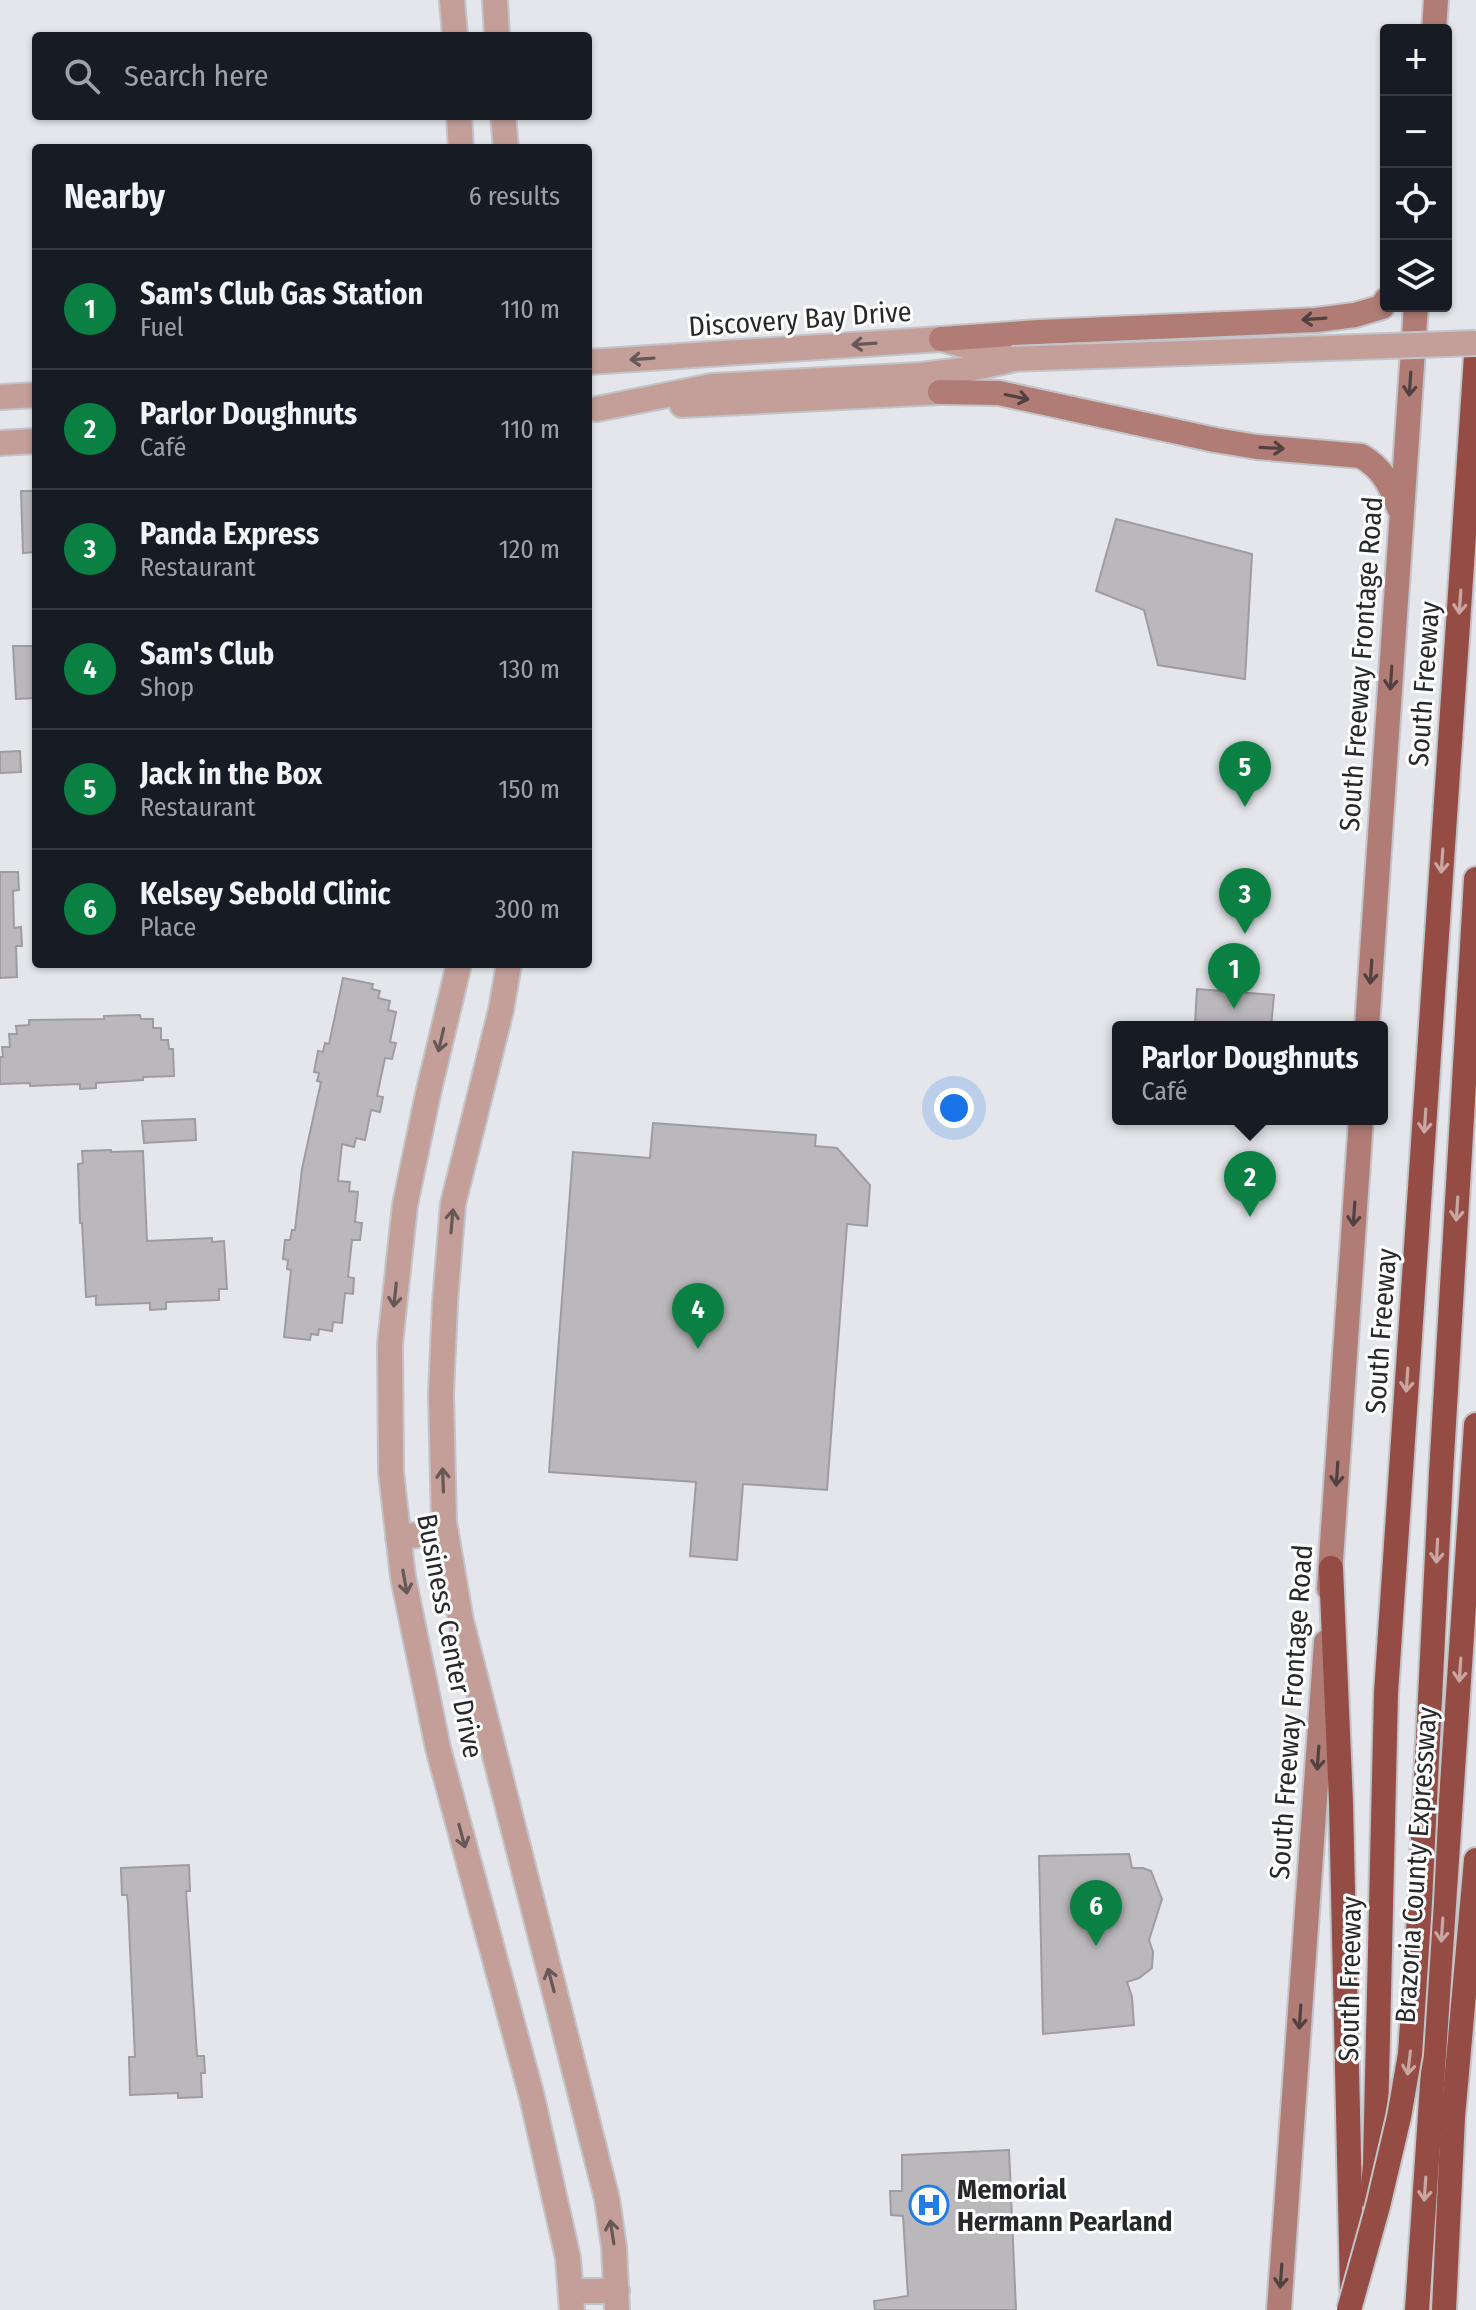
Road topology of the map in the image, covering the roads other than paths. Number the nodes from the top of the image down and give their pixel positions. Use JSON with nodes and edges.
{"nodes":[{"id":1,"x":452,"y":0,"type":"edge"},
{"id":2,"x":495,"y":0,"type":"edge"},
{"id":3,"x":1436,"y":0,"type":"edge"},
{"id":4,"x":1434,"y":24,"type":"edge"},
{"id":5,"x":455,"y":32,"type":"edge"},
{"id":6,"x":497,"y":32,"type":"edge"},
{"id":7,"x":459,"y":120,"type":"edge"},
{"id":8,"x":503,"y":120,"type":"edge"},
{"id":9,"x":461,"y":144,"type":"edge"},
{"id":10,"x":506,"y":144,"type":"edge"},
{"id":11,"x":1380,"y":308,"type":"edge"},
{"id":12,"x":1416,"y":312,"type":"edge"},
{"id":13,"x":941,"y":339,"type":"junction"},
{"id":14,"x":1476,"y":343,"type":"edge"},
{"id":15,"x":1476,"y":356,"type":"edge"},
{"id":16,"x":1012,"y":359,"type":"junction"},
{"id":17,"x":592,"y":362,"type":"edge"},
{"id":18,"x":940,"y":392,"type":"joint"},
{"id":19,"x":32,"y":395,"type":"edge"},
{"id":20,"x":0,"y":397,"type":"edge"},
{"id":21,"x":593,"y":410,"type":"edge"},
{"id":22,"x":32,"y":441,"type":"edge"},
{"id":23,"x":0,"y":443,"type":"edge"},
{"id":24,"x":1401,"y":516,"type":"junction"},
{"id":25,"x":1476,"y":879,"type":"edge"},
{"id":26,"x":458,"y":968,"type":"edge"},
{"id":27,"x":508,"y":968,"type":"edge"},
{"id":28,"x":1367,"y":1021,"type":"edge"},
{"id":29,"x":1361,"y":1125,"type":"edge"},
{"id":30,"x":1476,"y":1425,"type":"edge"},
{"id":31,"x":446,"y":1532,"type":"junction"},
{"id":32,"x":398,"y":1537,"type":"junction"},
{"id":33,"x":1331,"y":1568,"type":"junction"},
{"id":34,"x":1476,"y":1860,"type":"edge"},
{"id":35,"x":617,"y":2300,"type":"edge"},
{"id":36,"x":572,"y":2301,"type":"edge"},
{"id":37,"x":1279,"y":2310,"type":"edge"},
{"id":38,"x":1350,"y":2310,"type":"edge"},
{"id":39,"x":1361,"y":2310,"type":"edge"},
{"id":40,"x":1417,"y":2310,"type":"edge"},
{"id":41,"x":1444,"y":2310,"type":"edge"}],
"edges":[{"from":1,"to":5,"type":"street"},
{"from":2,"to":6,"type":"street"},
{"from":3,"to":4,"type":"main road"},
{"from":7,"to":9,"type":"street"},
{"from":8,"to":10,"type":"street"},
{"from":11,"to":13,"type":"main road","one_way":true},
{"from":12,"to":24,"type":"main road","name":"South Freeway Frontage Road","one_way":true},
{"from":13,"to":16,"type":"street","name":"Discovery Bay Drive"},
{"from":13,"to":17,"type":"street","name":"Discovery Bay Drive","one_way":true},
{"from":14,"to":16,"type":"street","bridge":true},
{"from":15,"to":39,"type":"highway","name":"South Freeway","one_way":true},
{"from":16,"to":21,"type":"street"},
{"from":18,"to":21,"type":"street"},
{"from":18,"to":24,"type":"main road","one_way":true},
{"from":19,"to":20,"type":"street"},
{"from":22,"to":23,"type":"street"},
{"from":24,"to":28,"type":"main road","name":"South Freeway Frontage Road","one_way":true},
{"from":25,"to":38,"type":"highway","one_way":true,"bridge":true},
{"from":26,"to":32,"type":"street","name":"Business Center Drive","one_way":true},
{"from":31,"to":27,"type":"street","name":"Business Center Drive","one_way":true},
{"from":29,"to":33,"type":"main road","name":"South Freeway Frontage Road","one_way":true},
{"from":30,"to":40,"type":"highway","name":"Brazoria County Expressway","one_way":true},
{"from":31,"to":32,"type":"street"},
{"from":35,"to":31,"type":"street","name":"Business Center Drive","one_way":true},
{"from":32,"to":36,"type":"street","name":"Business Center Drive","one_way":true},
{"from":33,"to":37,"type":"main road","name":"South Freeway Frontage Road","one_way":true},
{"from":33,"to":38,"type":"highway"},
{"from":34,"to":41,"type":"highway","name":"Brazoria County Expressway"},
{"from":35,"to":36,"type":"street"}]}
